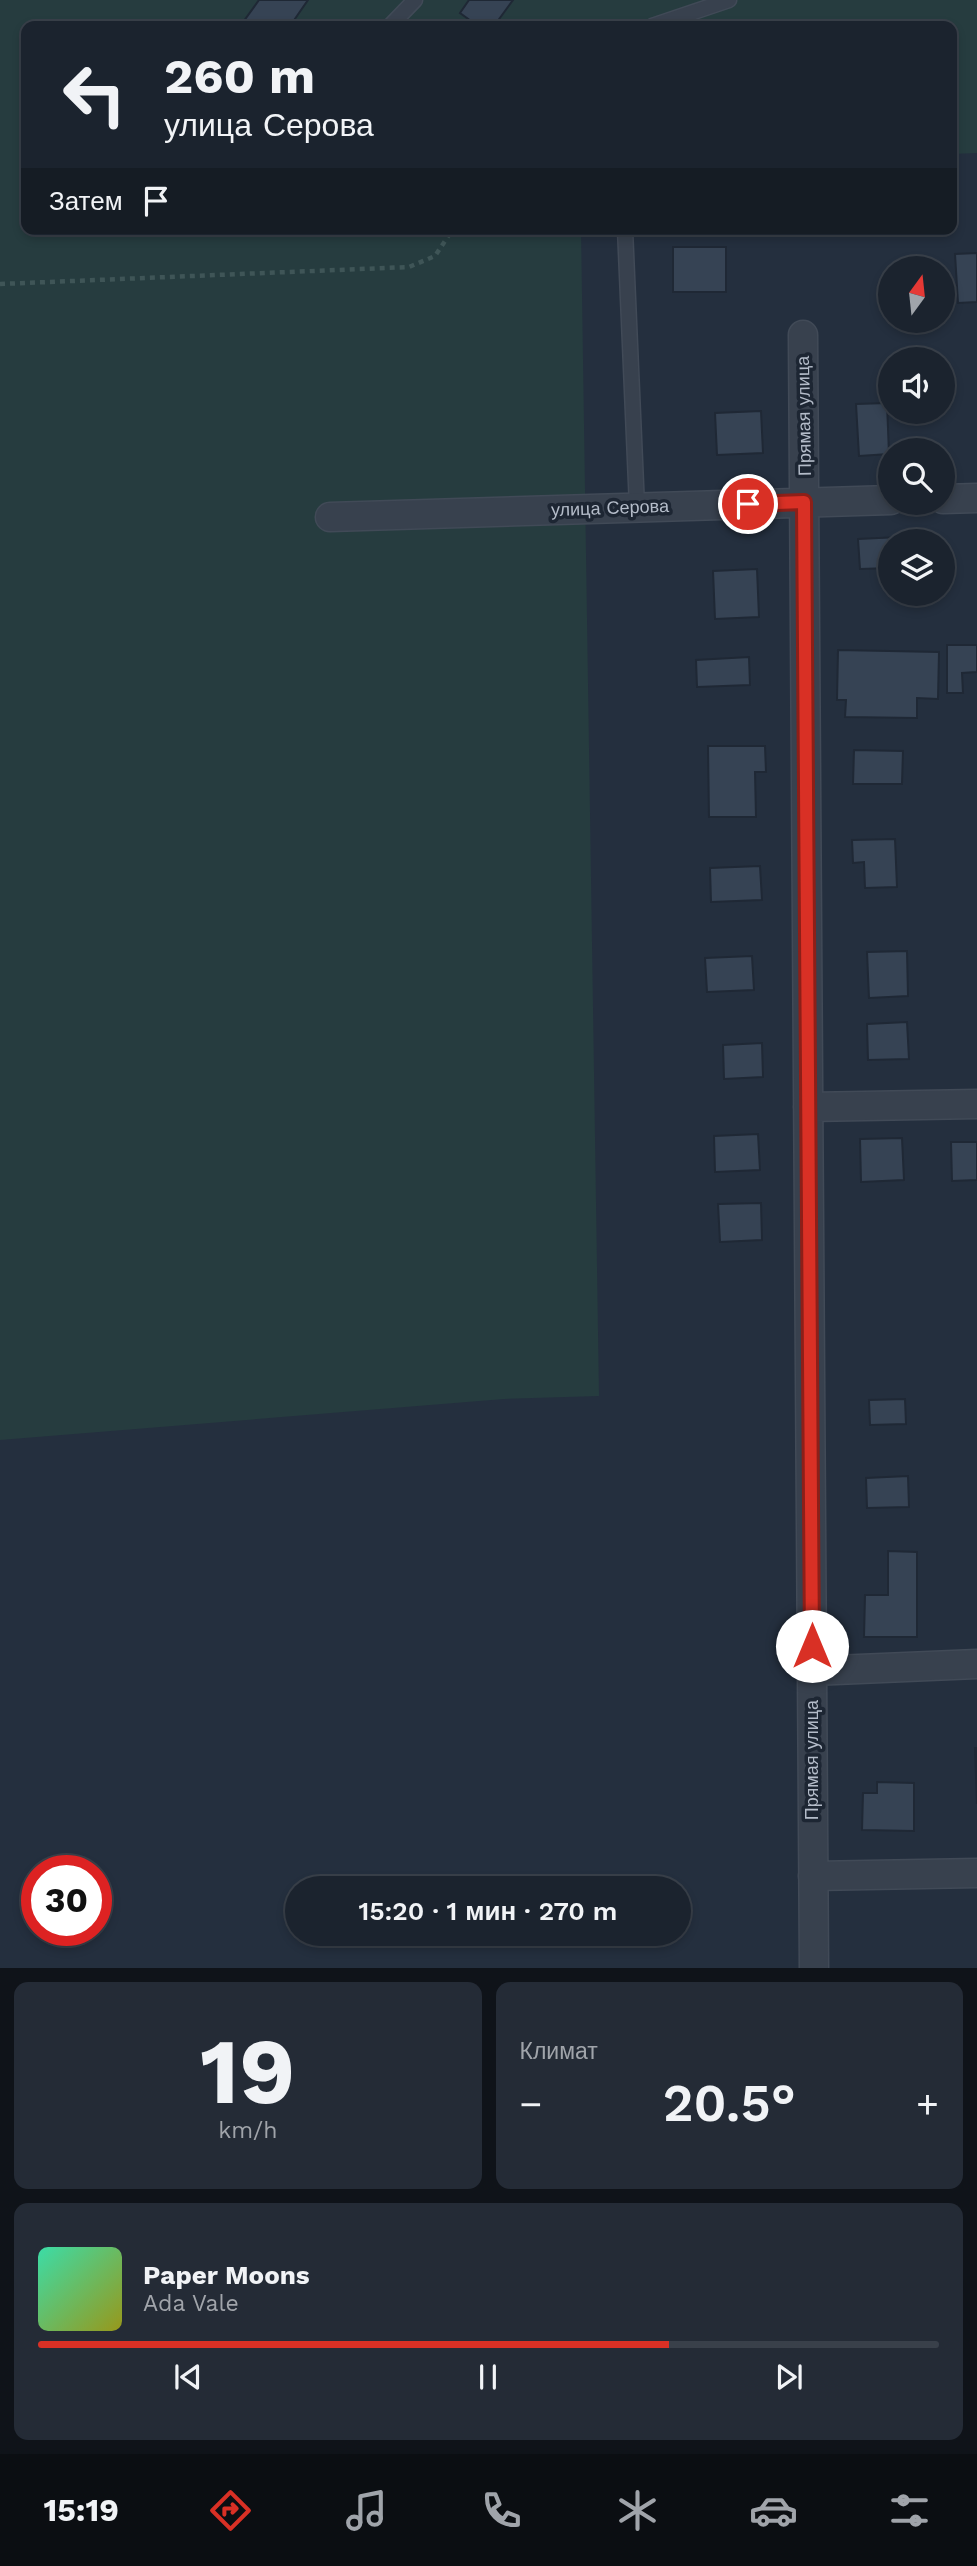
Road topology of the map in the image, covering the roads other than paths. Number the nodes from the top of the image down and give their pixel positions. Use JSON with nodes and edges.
{"nodes":[{"id":1,"x":415,"y":0,"type":"edge"},
{"id":2,"x":729,"y":0,"type":"edge"},
{"id":3,"x":395,"y":21,"type":"edge"},
{"id":4,"x":667,"y":21,"type":"edge"},
{"id":5,"x":625,"y":235,"type":"edge"},
{"id":6,"x":803,"y":335,"type":"dead end"},
{"id":7,"x":977,"y":498,"type":"edge"},
{"id":8,"x":955,"y":499,"type":"edge"},
{"id":9,"x":878,"y":500,"type":"edge"},
{"id":10,"x":804,"y":502,"type":"junction"},
{"id":11,"x":637,"y":507,"type":"junction"},
{"id":12,"x":330,"y":517,"type":"dead end"},
{"id":13,"x":977,"y":1104,"type":"edge"},
{"id":14,"x":808,"y":1107,"type":"junction"},
{"id":15,"x":977,"y":1664,"type":"edge"},
{"id":16,"x":812,"y":1671,"type":"junction"},
{"id":17,"x":977,"y":1873,"type":"edge"},
{"id":18,"x":813,"y":1876,"type":"junction"},
{"id":19,"x":814,"y":1968,"type":"edge"}],
"edges":[{"from":1,"to":3,"type":"lane"},
{"from":2,"to":4,"type":"lane"},
{"from":5,"to":11,"type":"lane"},
{"from":6,"to":10,"type":"street","name":"Прямая улица"},
{"from":7,"to":8,"type":"street"},
{"from":9,"to":10,"type":"street","name":"улица Серова"},
{"from":10,"to":11,"type":"street","name":"улица Серова"},
{"from":10,"to":14,"type":"street","name":"Прямая улица"},
{"from":11,"to":12,"type":"street","name":"улица Серова"},
{"from":13,"to":14,"type":"street"},
{"from":14,"to":16,"type":"street","name":"Прямая улица"},
{"from":15,"to":16,"type":"street"},
{"from":16,"to":18,"type":"street","name":"Прямая улица"},
{"from":17,"to":18,"type":"street"},
{"from":18,"to":19,"type":"street","name":"Прямая улица"}]}
